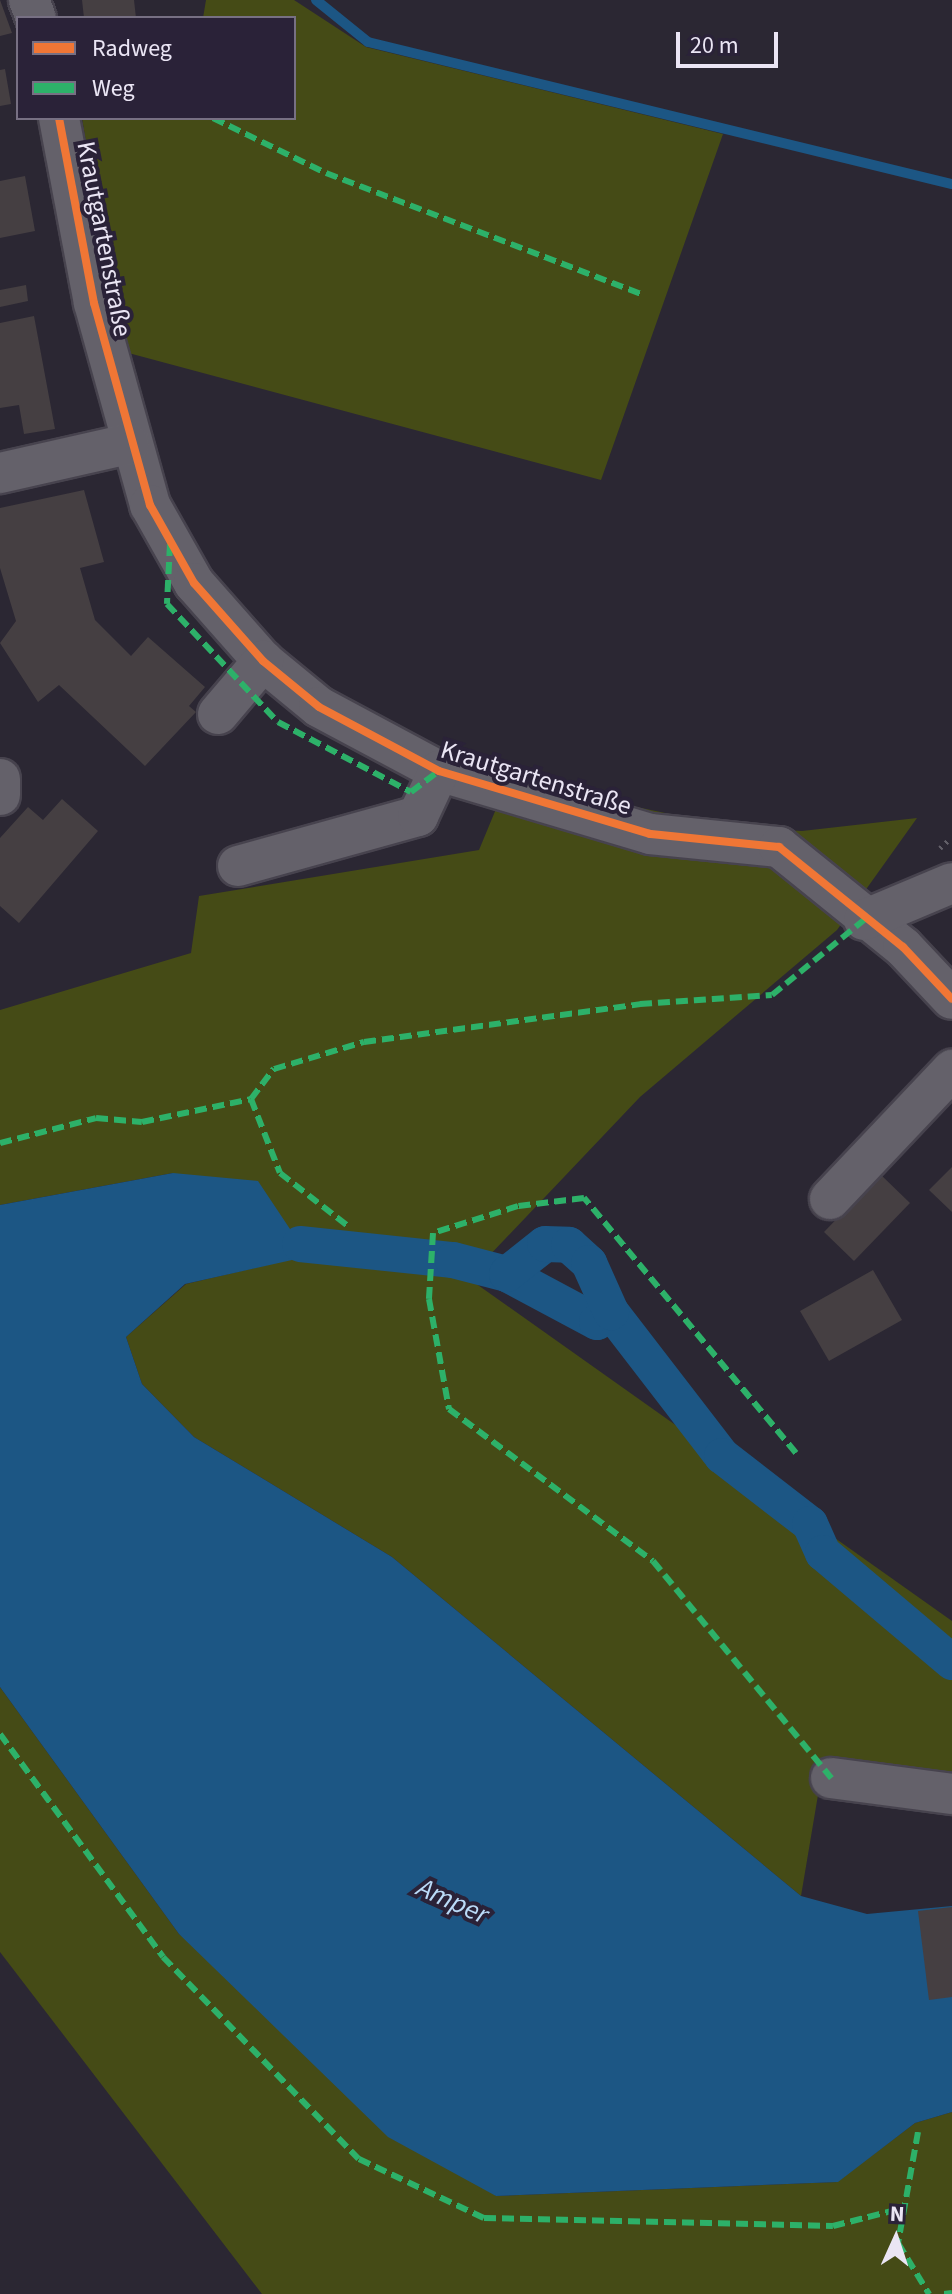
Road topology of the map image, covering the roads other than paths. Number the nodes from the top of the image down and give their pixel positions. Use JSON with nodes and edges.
{"nodes":[{"id":1,"x":59,"y":120,"type":"edge"},
{"id":2,"x":129,"y":444,"type":"junction"},
{"id":3,"x":0,"y":473,"type":"edge"},
{"id":4,"x":263,"y":661,"type":"junction"},
{"id":5,"x":218,"y":714,"type":"dead end"},
{"id":6,"x":439,"y":771,"type":"junction"},
{"id":7,"x":0,"y":779,"type":"edge"},
{"id":8,"x":0,"y":795,"type":"edge"},
{"id":9,"x":238,"y":866,"type":"dead end"},
{"id":10,"x":952,"y":883,"type":"edge"},
{"id":11,"x":864,"y":920,"type":"junction"},
{"id":12,"x":952,"y":999,"type":"edge"},
{"id":13,"x":952,"y":1070,"type":"edge"},
{"id":14,"x":830,"y":1199,"type":"dead end"},
{"id":15,"x":831,"y":1778,"type":"dead end"},
{"id":16,"x":952,"y":1794,"type":"edge"}],
"edges":[{"from":1,"to":2,"type":"street","name":"Krautgartenstraße"},
{"from":2,"to":3,"type":"street"},
{"from":2,"to":4,"type":"street","name":"Krautgartenstraße"},
{"from":4,"to":5,"type":"street"},
{"from":4,"to":6,"type":"street","name":"Krautgartenstraße"},
{"from":6,"to":9,"type":"street"},
{"from":6,"to":11,"type":"street","name":"Krautgartenstraße"},
{"from":7,"to":8,"type":"street"},
{"from":10,"to":11,"type":"street"},
{"from":11,"to":12,"type":"street","name":"Krautgartenstraße"},
{"from":13,"to":14,"type":"street"},
{"from":15,"to":16,"type":"street"}]}
